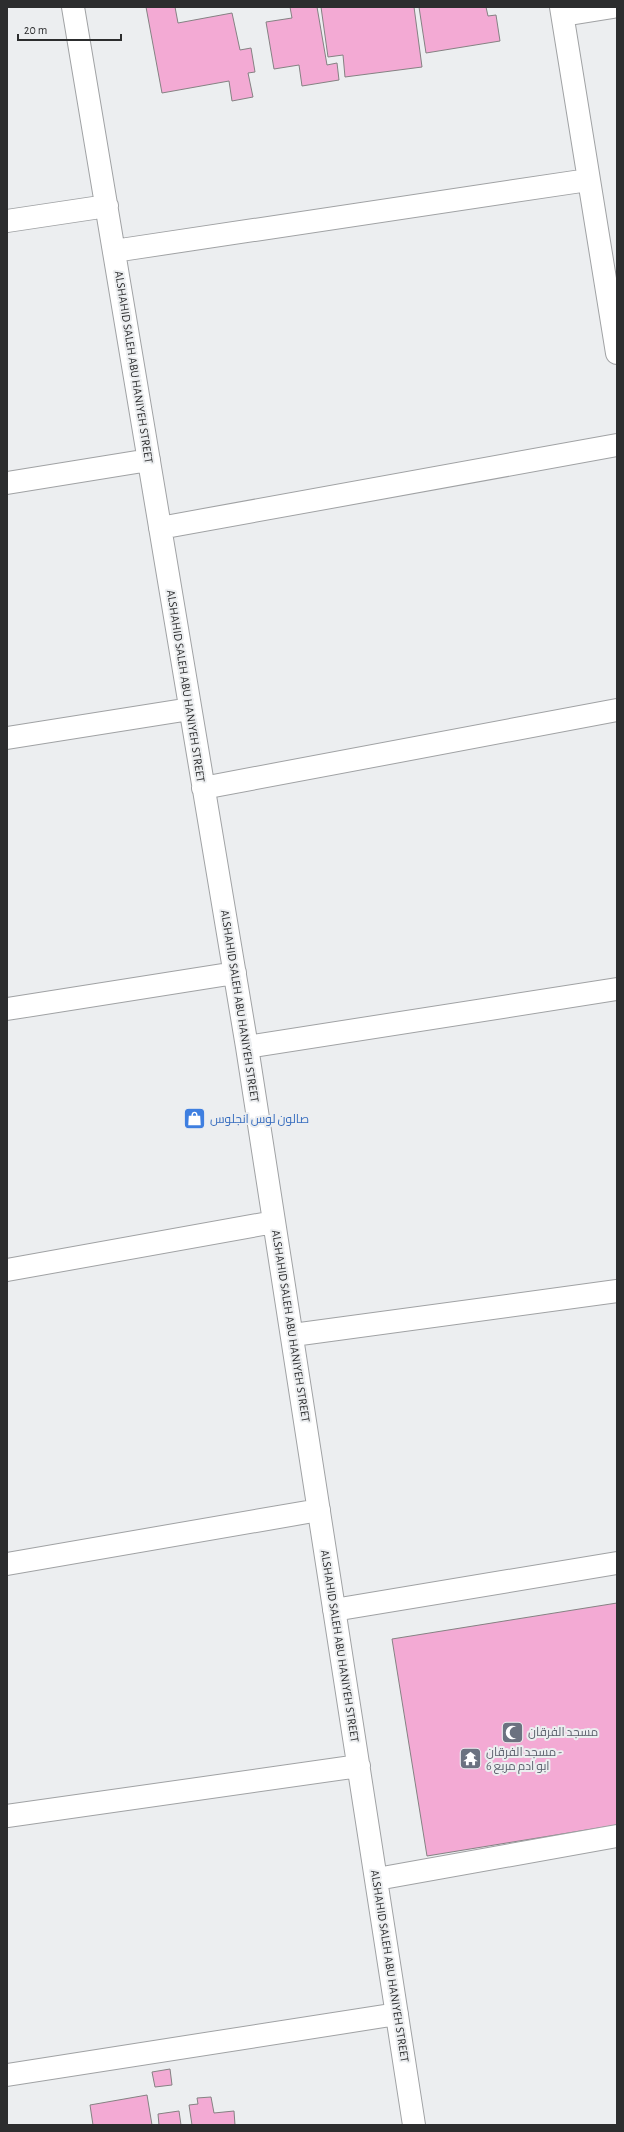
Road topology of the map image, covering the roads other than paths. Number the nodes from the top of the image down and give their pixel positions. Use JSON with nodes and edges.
{"nodes":[{"id":1,"x":73,"y":7,"type":"edge"},
{"id":2,"x":613,"y":7,"type":"edge"},
{"id":3,"x":562,"y":11,"type":"edge"},
{"id":4,"x":588,"y":180,"type":"junction"},
{"id":5,"x":107,"y":206,"type":"junction"},
{"id":6,"x":7,"y":221,"type":"edge"},
{"id":7,"x":114,"y":251,"type":"junction"},
{"id":8,"x":610,"y":268,"type":"edge"},
{"id":9,"x":617,"y":353,"type":"edge"},
{"id":10,"x":617,"y":445,"type":"edge"},
{"id":11,"x":149,"y":460,"type":"junction"},
{"id":12,"x":7,"y":484,"type":"edge"},
{"id":13,"x":160,"y":528,"type":"junction"},
{"id":14,"x":190,"y":709,"type":"junction"},
{"id":15,"x":617,"y":710,"type":"edge"},
{"id":16,"x":7,"y":738,"type":"edge"},
{"id":17,"x":203,"y":788,"type":"junction"},
{"id":18,"x":235,"y":973,"type":"junction"},
{"id":19,"x":617,"y":989,"type":"edge"},
{"id":20,"x":7,"y":1008,"type":"edge"},
{"id":21,"x":247,"y":1047,"type":"junction"},
{"id":22,"x":274,"y":1222,"type":"junction"},
{"id":23,"x":7,"y":1270,"type":"edge"},
{"id":24,"x":617,"y":1291,"type":"edge"},
{"id":25,"x":292,"y":1335,"type":"junction"},
{"id":26,"x":319,"y":1510,"type":"junction"},
{"id":27,"x":617,"y":1563,"type":"edge"},
{"id":28,"x":7,"y":1564,"type":"edge"},
{"id":29,"x":334,"y":1610,"type":"junction"},
{"id":30,"x":359,"y":1766,"type":"junction"},
{"id":31,"x":7,"y":1816,"type":"edge"},
{"id":32,"x":617,"y":1836,"type":"edge"},
{"id":33,"x":377,"y":1879,"type":"junction"},
{"id":34,"x":397,"y":2014,"type":"junction"},
{"id":35,"x":7,"y":2076,"type":"edge"},
{"id":36,"x":414,"y":2125,"type":"edge"}],
"edges":[{"from":1,"to":5,"type":"street","name":"ALSHAHID SALEH ABU HANIYEH STREET"},
{"from":2,"to":3,"type":"street"},
{"from":3,"to":4,"type":"street"},
{"from":4,"to":7,"type":"street"},
{"from":4,"to":8,"type":"street"},
{"from":5,"to":6,"type":"street"},
{"from":5,"to":7,"type":"street","name":"ALSHAHID SALEH ABU HANIYEH STREET"},
{"from":7,"to":11,"type":"street","name":"ALSHAHID SALEH ABU HANIYEH STREET"},
{"from":8,"to":9,"type":"street"},
{"from":10,"to":13,"type":"street"},
{"from":11,"to":12,"type":"street"},
{"from":11,"to":13,"type":"street","name":"ALSHAHID SALEH ABU HANIYEH STREET"},
{"from":13,"to":14,"type":"street","name":"ALSHAHID SALEH ABU HANIYEH STREET"},
{"from":14,"to":16,"type":"street"},
{"from":14,"to":17,"type":"street","name":"ALSHAHID SALEH ABU HANIYEH STREET"},
{"from":15,"to":17,"type":"street"},
{"from":17,"to":18,"type":"street","name":"ALSHAHID SALEH ABU HANIYEH STREET"},
{"from":18,"to":20,"type":"street"},
{"from":18,"to":21,"type":"street","name":"ALSHAHID SALEH ABU HANIYEH STREET"},
{"from":19,"to":21,"type":"street"},
{"from":21,"to":22,"type":"street","name":"ALSHAHID SALEH ABU HANIYEH STREET"},
{"from":22,"to":23,"type":"street"},
{"from":22,"to":25,"type":"street","name":"ALSHAHID SALEH ABU HANIYEH STREET"},
{"from":24,"to":25,"type":"street"},
{"from":25,"to":26,"type":"street","name":"ALSHAHID SALEH ABU HANIYEH STREET"},
{"from":26,"to":28,"type":"street"},
{"from":26,"to":29,"type":"street","name":"ALSHAHID SALEH ABU HANIYEH STREET"},
{"from":27,"to":29,"type":"street"},
{"from":29,"to":30,"type":"street","name":"ALSHAHID SALEH ABU HANIYEH STREET"},
{"from":30,"to":31,"type":"street"},
{"from":30,"to":33,"type":"street","name":"ALSHAHID SALEH ABU HANIYEH STREET"},
{"from":32,"to":33,"type":"street"},
{"from":33,"to":34,"type":"street","name":"ALSHAHID SALEH ABU HANIYEH STREET"},
{"from":34,"to":35,"type":"street"},
{"from":34,"to":36,"type":"street","name":"ALSHAHID SALEH ABU HANIYEH STREET"}]}
